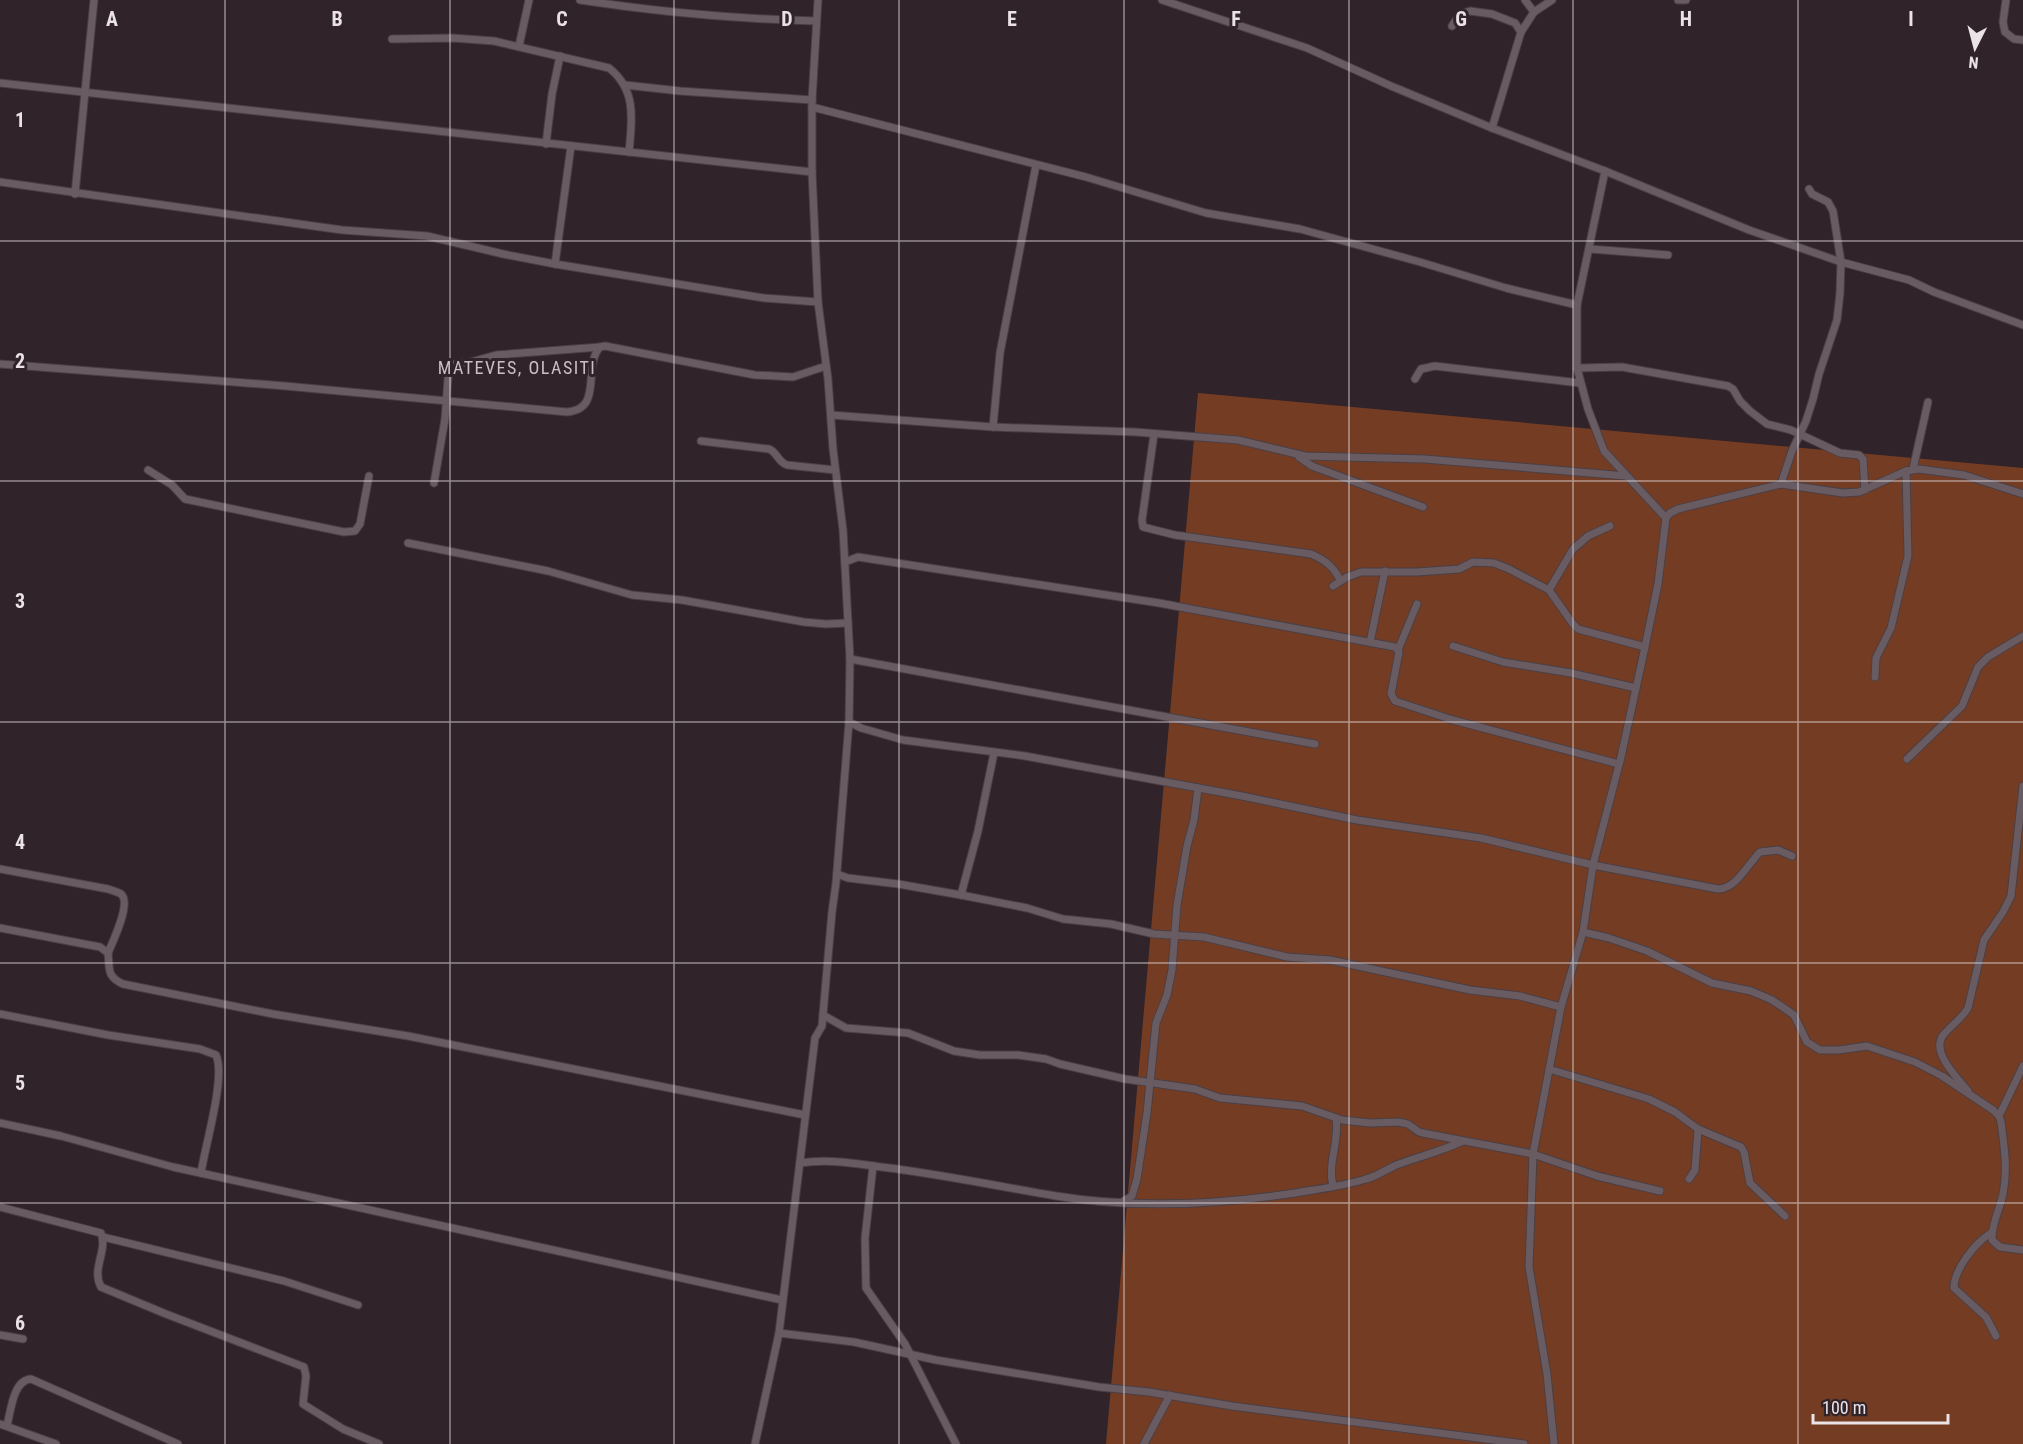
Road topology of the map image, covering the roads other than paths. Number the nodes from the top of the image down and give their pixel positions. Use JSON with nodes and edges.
{"nodes":[{"id":1,"x":94,"y":0,"type":"edge"},
{"id":2,"x":529,"y":0,"type":"edge"},
{"id":3,"x":580,"y":0,"type":"edge"},
{"id":4,"x":818,"y":0,"type":"edge"},
{"id":5,"x":1162,"y":0,"type":"edge"},
{"id":6,"x":1195,"y":0,"type":"edge"},
{"id":7,"x":1525,"y":0,"type":"edge"},
{"id":8,"x":1552,"y":0,"type":"edge"},
{"id":9,"x":1678,"y":0,"type":"edge"},
{"id":10,"x":1686,"y":0,"type":"edge"},
{"id":11,"x":2006,"y":0,"type":"edge"},
{"id":12,"x":1193,"y":10,"type":"junction"},
{"id":13,"x":1534,"y":12,"type":"junction"},
{"id":14,"x":816,"y":21,"type":"junction"},
{"id":15,"x":1515,"y":23,"type":"junction"},
{"id":16,"x":1526,"y":24,"type":"junction"},
{"id":17,"x":1452,"y":26,"type":"dead end"},
{"id":18,"x":1521,"y":32,"type":"junction"},
{"id":19,"x":392,"y":39,"type":"dead end"},
{"id":20,"x":2023,"y":40,"type":"edge"},
{"id":21,"x":519,"y":46,"type":"junction"},
{"id":22,"x":560,"y":56,"type":"junction"},
{"id":23,"x":0,"y":83,"type":"edge"},
{"id":24,"x":625,"y":85,"type":"junction"},
{"id":25,"x":86,"y":92,"type":"junction"},
{"id":26,"x":812,"y":103,"type":"junction"},
{"id":27,"x":1491,"y":128,"type":"junction"},
{"id":28,"x":546,"y":144,"type":"junction"},
{"id":29,"x":571,"y":146,"type":"junction"},
{"id":30,"x":629,"y":152,"type":"junction"},
{"id":31,"x":1036,"y":165,"type":"junction"},
{"id":32,"x":1605,"y":171,"type":"junction"},
{"id":33,"x":812,"y":172,"type":"junction"},
{"id":34,"x":0,"y":182,"type":"edge"},
{"id":35,"x":1809,"y":189,"type":"dead end"},
{"id":36,"x":75,"y":194,"type":"junction"},
{"id":37,"x":1590,"y":249,"type":"junction"},
{"id":38,"x":1668,"y":255,"type":"dead end"},
{"id":39,"x":1841,"y":262,"type":"junction"},
{"id":40,"x":555,"y":264,"type":"junction"},
{"id":41,"x":818,"y":302,"type":"junction"},
{"id":42,"x":1577,"y":305,"type":"junction"},
{"id":43,"x":2023,"y":325,"type":"edge"},
{"id":44,"x":600,"y":347,"type":"junction"},
{"id":45,"x":0,"y":364,"type":"edge"},
{"id":46,"x":826,"y":366,"type":"junction"},
{"id":47,"x":1577,"y":368,"type":"junction"},
{"id":48,"x":1415,"y":379,"type":"dead end"},
{"id":49,"x":1580,"y":383,"type":"junction"},
{"id":50,"x":446,"y":401,"type":"junction"},
{"id":51,"x":1928,"y":402,"type":"dead end"},
{"id":52,"x":831,"y":415,"type":"junction"},
{"id":53,"x":993,"y":427,"type":"junction"},
{"id":54,"x":1154,"y":434,"type":"junction"},
{"id":55,"x":1800,"y":435,"type":"junction"},
{"id":56,"x":701,"y":441,"type":"dead end"},
{"id":57,"x":1297,"y":455,"type":"junction"},
{"id":58,"x":148,"y":470,"type":"dead end"},
{"id":59,"x":835,"y":470,"type":"junction"},
{"id":60,"x":1910,"y":470,"type":"junction"},
{"id":61,"x":369,"y":476,"type":"dead end"},
{"id":62,"x":1626,"y":476,"type":"junction"},
{"id":63,"x":434,"y":483,"type":"dead end"},
{"id":64,"x":1781,"y":484,"type":"junction"},
{"id":65,"x":1865,"y":490,"type":"junction"},
{"id":66,"x":2023,"y":494,"type":"edge"},
{"id":67,"x":1423,"y":507,"type":"dead end"},
{"id":68,"x":1666,"y":518,"type":"junction"},
{"id":69,"x":1610,"y":526,"type":"dead end"},
{"id":70,"x":408,"y":543,"type":"dead end"},
{"id":71,"x":845,"y":562,"type":"junction"},
{"id":72,"x":1385,"y":571,"type":"junction"},
{"id":73,"x":1341,"y":580,"type":"junction"},
{"id":74,"x":1333,"y":586,"type":"dead end"},
{"id":75,"x":1549,"y":590,"type":"junction"},
{"id":76,"x":1417,"y":604,"type":"dead end"},
{"id":77,"x":848,"y":623,"type":"junction"},
{"id":78,"x":2023,"y":636,"type":"edge"},
{"id":79,"x":1370,"y":642,"type":"junction"},
{"id":80,"x":1453,"y":646,"type":"dead end"},
{"id":81,"x":1645,"y":647,"type":"junction"},
{"id":82,"x":1398,"y":650,"type":"junction"},
{"id":83,"x":850,"y":659,"type":"junction"},
{"id":84,"x":1875,"y":677,"type":"dead end"},
{"id":85,"x":1636,"y":688,"type":"junction"},
{"id":86,"x":849,"y":722,"type":"junction"},
{"id":87,"x":1315,"y":744,"type":"dead end"},
{"id":88,"x":994,"y":753,"type":"junction"},
{"id":89,"x":1907,"y":759,"type":"dead end"},
{"id":90,"x":1619,"y":764,"type":"junction"},
{"id":91,"x":2023,"y":786,"type":"edge"},
{"id":92,"x":1198,"y":788,"type":"junction"},
{"id":93,"x":1792,"y":856,"type":"dead end"},
{"id":94,"x":1593,"y":865,"type":"junction"},
{"id":95,"x":0,"y":869,"type":"edge"},
{"id":96,"x":837,"y":874,"type":"junction"},
{"id":97,"x":961,"y":895,"type":"junction"},
{"id":98,"x":0,"y":928,"type":"edge"},
{"id":99,"x":1583,"y":932,"type":"junction"},
{"id":100,"x":1175,"y":936,"type":"junction"},
{"id":101,"x":108,"y":953,"type":"junction"},
{"id":102,"x":1561,"y":1007,"type":"junction"},
{"id":103,"x":0,"y":1014,"type":"edge"},
{"id":104,"x":823,"y":1015,"type":"junction"},
{"id":105,"x":2023,"y":1066,"type":"edge"},
{"id":106,"x":1549,"y":1069,"type":"junction"},
{"id":107,"x":1150,"y":1081,"type":"junction"},
{"id":108,"x":1971,"y":1096,"type":"junction"},
{"id":109,"x":805,"y":1115,"type":"junction"},
{"id":110,"x":1999,"y":1116,"type":"junction"},
{"id":111,"x":1336,"y":1118,"type":"junction"},
{"id":112,"x":0,"y":1123,"type":"edge"},
{"id":113,"x":1698,"y":1129,"type":"junction"},
{"id":114,"x":1463,"y":1141,"type":"junction"},
{"id":115,"x":1533,"y":1154,"type":"junction"},
{"id":116,"x":800,"y":1163,"type":"junction"},
{"id":117,"x":873,"y":1166,"type":"junction"},
{"id":118,"x":201,"y":1173,"type":"junction"},
{"id":119,"x":1689,"y":1179,"type":"dead end"},
{"id":120,"x":1333,"y":1186,"type":"junction"},
{"id":121,"x":1660,"y":1191,"type":"dead end"},
{"id":122,"x":1120,"y":1203,"type":"junction"},
{"id":123,"x":0,"y":1207,"type":"edge"},
{"id":124,"x":1785,"y":1215,"type":"dead end"},
{"id":125,"x":1991,"y":1233,"type":"junction"},
{"id":126,"x":103,"y":1237,"type":"junction"},
{"id":127,"x":2023,"y":1250,"type":"edge"},
{"id":128,"x":782,"y":1300,"type":"junction"},
{"id":129,"x":358,"y":1305,"type":"dead end"},
{"id":130,"x":779,"y":1333,"type":"junction"},
{"id":131,"x":0,"y":1335,"type":"edge"},
{"id":132,"x":1996,"y":1336,"type":"dead end"},
{"id":133,"x":23,"y":1339,"type":"dead end"},
{"id":134,"x":910,"y":1354,"type":"junction"},
{"id":135,"x":1170,"y":1395,"type":"junction"},
{"id":136,"x":4,"y":1424,"type":"edge"},
{"id":137,"x":56,"y":1444,"type":"edge"},
{"id":138,"x":178,"y":1444,"type":"edge"},
{"id":139,"x":379,"y":1444,"type":"edge"},
{"id":140,"x":755,"y":1444,"type":"edge"},
{"id":141,"x":956,"y":1444,"type":"edge"},
{"id":142,"x":1144,"y":1444,"type":"edge"},
{"id":143,"x":1524,"y":1444,"type":"edge"},
{"id":144,"x":1554,"y":1444,"type":"edge"}],
"edges":[{"from":1,"to":25,"type":"street"},
{"from":2,"to":21,"type":"street"},
{"from":3,"to":14,"type":"street"},
{"from":4,"to":14,"type":"street"},
{"from":5,"to":12,"type":"street"},
{"from":6,"to":12,"type":"street"},
{"from":7,"to":13,"type":"street"},
{"from":8,"to":13,"type":"street"},
{"from":9,"to":10,"type":"street"},
{"from":11,"to":20,"type":"street"},
{"from":12,"to":27,"type":"street"},
{"from":13,"to":16,"type":"street"},
{"from":14,"to":26,"type":"street"},
{"from":15,"to":16,"type":"street"},
{"from":15,"to":17,"type":"street"},
{"from":15,"to":18,"type":"street"},
{"from":16,"to":18,"type":"street"},
{"from":18,"to":27,"type":"street"},
{"from":19,"to":21,"type":"street"},
{"from":21,"to":22,"type":"street"},
{"from":22,"to":24,"type":"street"},
{"from":22,"to":28,"type":"street"},
{"from":23,"to":25,"type":"street"},
{"from":24,"to":26,"type":"street"},
{"from":24,"to":30,"type":"street"},
{"from":25,"to":28,"type":"street"},
{"from":25,"to":36,"type":"street"},
{"from":26,"to":31,"type":"street"},
{"from":26,"to":33,"type":"street"},
{"from":27,"to":32,"type":"street"},
{"from":28,"to":29,"type":"street"},
{"from":29,"to":30,"type":"street"},
{"from":29,"to":40,"type":"street"},
{"from":30,"to":33,"type":"street"},
{"from":31,"to":42,"type":"street"},
{"from":31,"to":53,"type":"street"},
{"from":32,"to":37,"type":"street"},
{"from":32,"to":39,"type":"street"},
{"from":33,"to":41,"type":"street"},
{"from":34,"to":36,"type":"street"},
{"from":35,"to":39,"type":"street"},
{"from":36,"to":40,"type":"street"},
{"from":37,"to":38,"type":"street"},
{"from":37,"to":42,"type":"street"},
{"from":39,"to":43,"type":"street"},
{"from":39,"to":55,"type":"street"},
{"from":40,"to":41,"type":"street"},
{"from":41,"to":46,"type":"street"},
{"from":42,"to":47,"type":"street"},
{"from":44,"to":46,"type":"street"},
{"from":44,"to":50,"type":"street"},
{"from":44,"to":50,"type":"street"},
{"from":45,"to":50,"type":"street"},
{"from":46,"to":52,"type":"street"},
{"from":47,"to":49,"type":"street"},
{"from":47,"to":55,"type":"street"},
{"from":48,"to":49,"type":"street"},
{"from":49,"to":62,"type":"street"},
{"from":50,"to":63,"type":"street"},
{"from":51,"to":60,"type":"street"},
{"from":52,"to":53,"type":"street"},
{"from":52,"to":59,"type":"street"},
{"from":53,"to":54,"type":"street"},
{"from":54,"to":57,"type":"street"},
{"from":54,"to":73,"type":"street"},
{"from":55,"to":64,"type":"street"},
{"from":55,"to":65,"type":"street"},
{"from":56,"to":59,"type":"street"},
{"from":57,"to":62,"type":"street"},
{"from":57,"to":67,"type":"street"},
{"from":58,"to":61,"type":"street"},
{"from":59,"to":71,"type":"street"},
{"from":60,"to":65,"type":"street"},
{"from":60,"to":66,"type":"street"},
{"from":60,"to":84,"type":"street"},
{"from":62,"to":68,"type":"street"},
{"from":64,"to":65,"type":"street"},
{"from":64,"to":68,"type":"street"},
{"from":68,"to":81,"type":"street"},
{"from":69,"to":75,"type":"street"},
{"from":70,"to":77,"type":"street"},
{"from":71,"to":77,"type":"street"},
{"from":71,"to":79,"type":"street"},
{"from":72,"to":73,"type":"street"},
{"from":72,"to":75,"type":"street"},
{"from":72,"to":79,"type":"street"},
{"from":73,"to":74,"type":"street"},
{"from":75,"to":81,"type":"street"},
{"from":76,"to":82,"type":"street"},
{"from":77,"to":83,"type":"street"},
{"from":78,"to":89,"type":"street"},
{"from":79,"to":82,"type":"street"},
{"from":80,"to":85,"type":"street"},
{"from":81,"to":85,"type":"street"},
{"from":82,"to":90,"type":"street"},
{"from":83,"to":86,"type":"street"},
{"from":83,"to":87,"type":"street"},
{"from":85,"to":90,"type":"street"},
{"from":86,"to":88,"type":"street"},
{"from":86,"to":96,"type":"street"},
{"from":88,"to":92,"type":"street"},
{"from":88,"to":97,"type":"street"},
{"from":90,"to":94,"type":"street"},
{"from":91,"to":108,"type":"street"},
{"from":92,"to":94,"type":"street"},
{"from":92,"to":100,"type":"street"},
{"from":93,"to":94,"type":"street"},
{"from":94,"to":99,"type":"street"},
{"from":95,"to":101,"type":"street"},
{"from":96,"to":97,"type":"street"},
{"from":96,"to":104,"type":"street"},
{"from":97,"to":100,"type":"street"},
{"from":98,"to":101,"type":"street"},
{"from":99,"to":102,"type":"street"},
{"from":99,"to":108,"type":"street"},
{"from":100,"to":102,"type":"street"},
{"from":100,"to":107,"type":"street"},
{"from":101,"to":109,"type":"street"},
{"from":102,"to":106,"type":"street"},
{"from":103,"to":118,"type":"street"},
{"from":104,"to":107,"type":"street"},
{"from":104,"to":109,"type":"street"},
{"from":105,"to":110,"type":"street"},
{"from":106,"to":113,"type":"street"},
{"from":106,"to":115,"type":"street"},
{"from":107,"to":111,"type":"street"},
{"from":107,"to":122,"type":"street"},
{"from":108,"to":110,"type":"street"},
{"from":109,"to":116,"type":"street"},
{"from":110,"to":125,"type":"street"},
{"from":111,"to":114,"type":"street"},
{"from":111,"to":120,"type":"street"},
{"from":112,"to":118,"type":"street"},
{"from":113,"to":119,"type":"street"},
{"from":113,"to":124,"type":"street"},
{"from":114,"to":115,"type":"street"},
{"from":114,"to":120,"type":"street"},
{"from":115,"to":121,"type":"street"},
{"from":115,"to":144,"type":"street"},
{"from":116,"to":117,"type":"street"},
{"from":116,"to":128,"type":"street"},
{"from":117,"to":122,"type":"street"},
{"from":117,"to":134,"type":"street"},
{"from":118,"to":128,"type":"street"},
{"from":120,"to":122,"type":"street"},
{"from":123,"to":126,"type":"street"},
{"from":125,"to":127,"type":"street"},
{"from":125,"to":132,"type":"street"},
{"from":126,"to":129,"type":"street"},
{"from":126,"to":139,"type":"street"},
{"from":128,"to":130,"type":"street"},
{"from":130,"to":134,"type":"street"},
{"from":130,"to":140,"type":"street"},
{"from":131,"to":133,"type":"street"},
{"from":134,"to":135,"type":"street"},
{"from":134,"to":141,"type":"street"},
{"from":135,"to":142,"type":"street"},
{"from":135,"to":143,"type":"street"},
{"from":136,"to":137,"type":"street"},
{"from":136,"to":138,"type":"street"}]}
